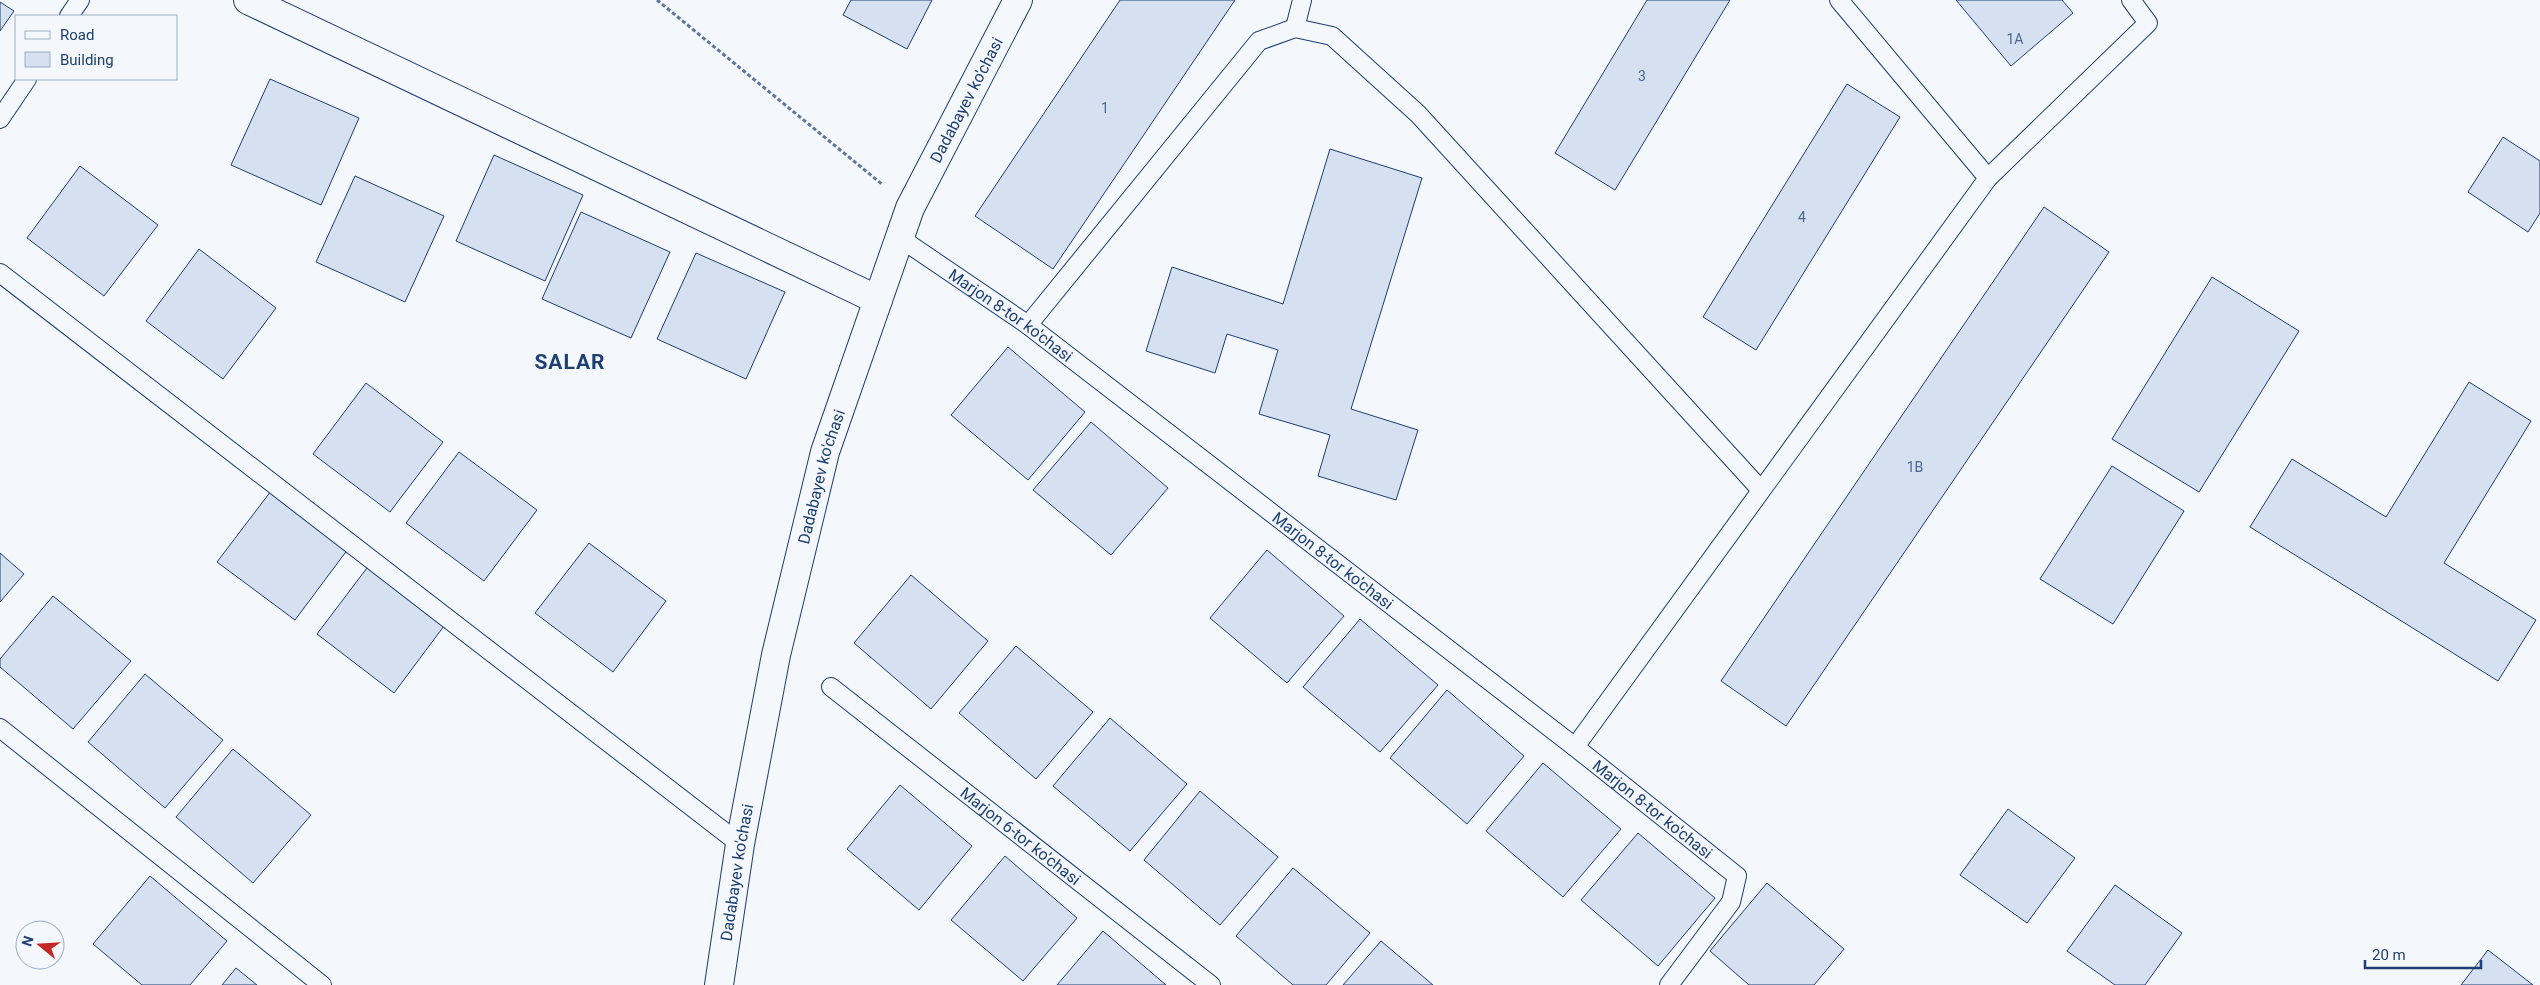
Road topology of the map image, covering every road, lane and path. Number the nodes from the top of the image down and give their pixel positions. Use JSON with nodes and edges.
{"nodes":[{"id":1,"x":80,"y":0,"type":"edge"},
{"id":2,"x":248,"y":0,"type":"edge"},
{"id":3,"x":657,"y":0,"type":"edge"},
{"id":4,"x":1018,"y":0,"type":"edge"},
{"id":5,"x":1302,"y":0,"type":"edge"},
{"id":6,"x":1839,"y":0,"type":"edge"},
{"id":7,"x":2132,"y":0,"type":"edge"},
{"id":8,"x":70,"y":15,"type":"edge"},
{"id":9,"x":1295,"y":28,"type":"junction"},
{"id":10,"x":26,"y":80,"type":"edge"},
{"id":11,"x":0,"y":119,"type":"edge"},
{"id":12,"x":1988,"y":178,"type":"junction"},
{"id":13,"x":910,"y":208,"type":"junction"},
{"id":14,"x":900,"y":238,"type":"junction"},
{"id":15,"x":0,"y":273,"type":"edge"},
{"id":16,"x":878,"y":300,"type":"junction"},
{"id":17,"x":1028,"y":325,"type":"junction"},
{"id":18,"x":1761,"y":490,"type":"junction"},
{"id":19,"x":830,"y":687,"type":"dead end"},
{"id":20,"x":0,"y":728,"type":"edge"},
{"id":21,"x":1575,"y":747,"type":"junction"},
{"id":22,"x":740,"y":844,"type":"junction"},
{"id":23,"x":322,"y":985,"type":"edge"},
{"id":24,"x":719,"y":985,"type":"edge"},
{"id":25,"x":1211,"y":985,"type":"edge"},
{"id":26,"x":1669,"y":985,"type":"edge"}],
"edges":[{"from":1,"to":8,"type":"lane"},
{"from":2,"to":16,"type":"street"},
{"from":3,"to":13,"type":"path"},
{"from":4,"to":13,"type":"street","name":"Dadabayev ko'chasi"},
{"from":5,"to":9,"type":"lane"},
{"from":6,"to":12,"type":"lane"},
{"from":7,"to":12,"type":"lane"},
{"from":9,"to":17,"type":"lane"},
{"from":9,"to":18,"type":"lane"},
{"from":10,"to":11,"type":"lane"},
{"from":12,"to":18,"type":"lane"},
{"from":13,"to":14,"type":"street","name":"Dadabayev ko'chasi"},
{"from":14,"to":16,"type":"street","name":"Dadabayev ko'chasi"},
{"from":14,"to":17,"type":"lane","name":"Marjon 8-tor ko'chasi"},
{"from":15,"to":22,"type":"lane"},
{"from":16,"to":22,"type":"street","name":"Dadabayev ko'chasi"},
{"from":17,"to":21,"type":"lane","name":"Marjon 8-tor ko'chasi"},
{"from":18,"to":21,"type":"lane"},
{"from":19,"to":25,"type":"lane","name":"Marjon 6-tor ko'chasi"},
{"from":20,"to":23,"type":"lane"},
{"from":21,"to":26,"type":"lane","name":"Marjon 8-tor ko'chasi"},
{"from":22,"to":24,"type":"street","name":"Dadabayev ko'chasi"}]}
